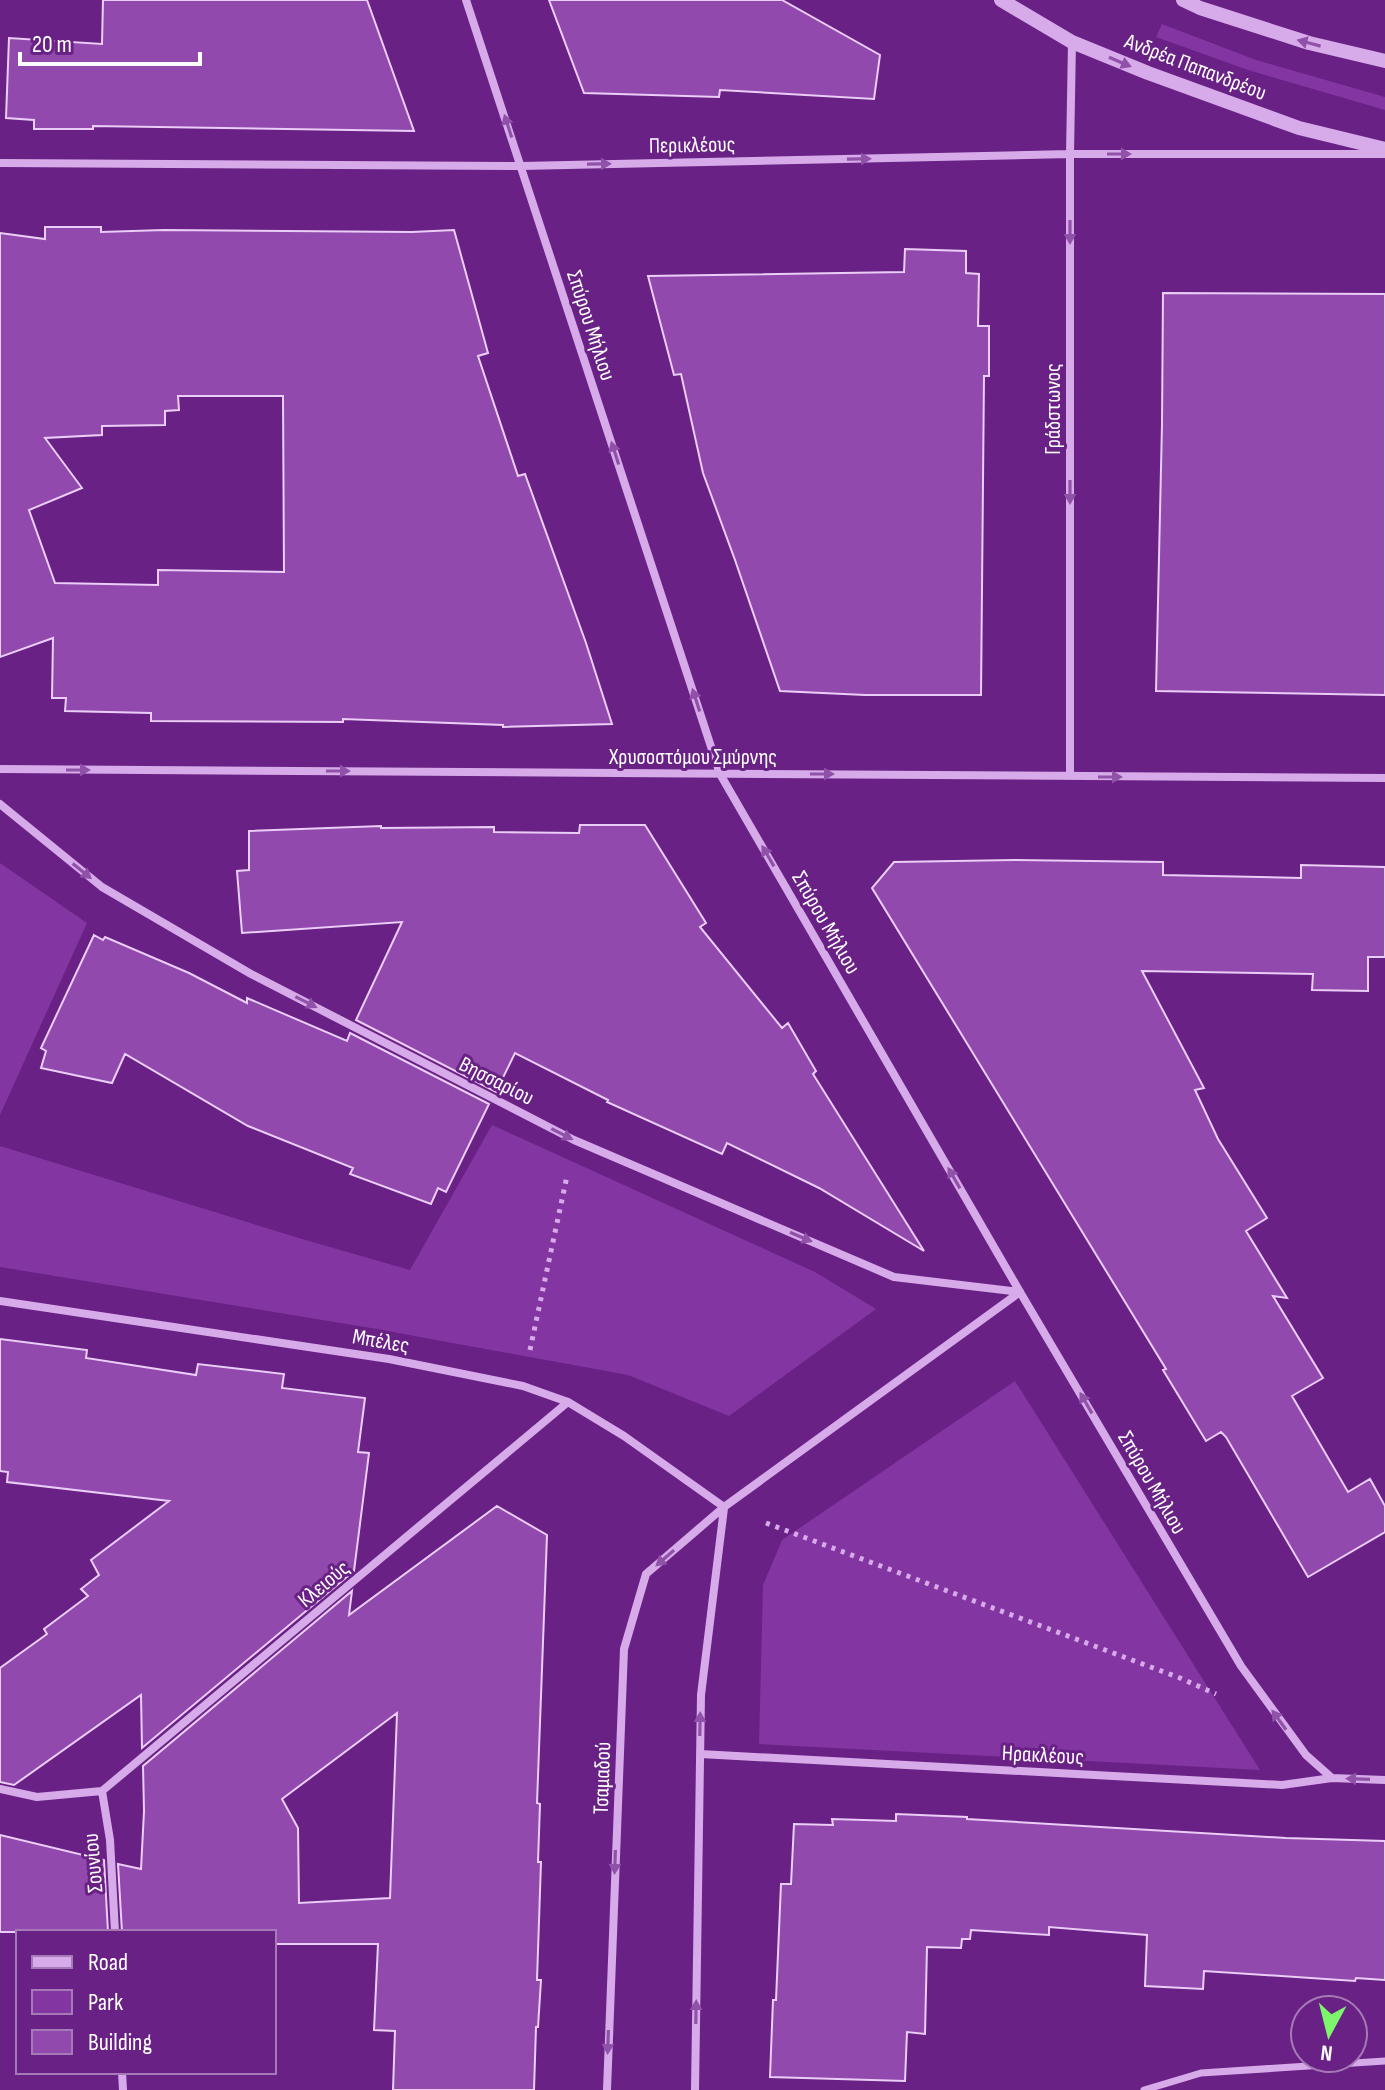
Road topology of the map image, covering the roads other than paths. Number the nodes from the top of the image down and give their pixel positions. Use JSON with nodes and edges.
{"nodes":[{"id":1,"x":466,"y":0,"type":"edge"},
{"id":2,"x":1001,"y":0,"type":"edge"},
{"id":3,"x":1183,"y":0,"type":"edge"},
{"id":4,"x":1072,"y":42,"type":"junction"},
{"id":5,"x":1385,"y":61,"type":"edge"},
{"id":6,"x":1385,"y":152,"type":"edge"},
{"id":7,"x":1070,"y":154,"type":"junction"},
{"id":8,"x":0,"y":163,"type":"edge"},
{"id":9,"x":521,"y":166,"type":"junction"},
{"id":10,"x":0,"y":769,"type":"edge"},
{"id":11,"x":720,"y":774,"type":"junction"},
{"id":12,"x":1070,"y":776,"type":"junction"},
{"id":13,"x":1385,"y":778,"type":"edge"},
{"id":14,"x":0,"y":804,"type":"edge"},
{"id":15,"x":1020,"y":1292,"type":"junction"},
{"id":16,"x":0,"y":1301,"type":"edge"},
{"id":17,"x":568,"y":1402,"type":"junction"},
{"id":18,"x":724,"y":1507,"type":"junction"},
{"id":19,"x":700,"y":1754,"type":"junction"},
{"id":20,"x":1332,"y":1778,"type":"junction"},
{"id":21,"x":1385,"y":1780,"type":"edge"},
{"id":22,"x":0,"y":1789,"type":"edge"},
{"id":23,"x":102,"y":1791,"type":"junction"},
{"id":24,"x":115,"y":1930,"type":"edge"},
{"id":25,"x":1385,"y":2061,"type":"edge"},
{"id":26,"x":607,"y":2090,"type":"edge"},
{"id":27,"x":695,"y":2090,"type":"edge"},
{"id":28,"x":1144,"y":2090,"type":"edge"}],
"edges":[{"from":9,"to":1,"type":"street","name":"Σπύρου Μήλιου","one_way":true},
{"from":2,"to":4,"type":"street","name":"Ανδρέα Παπανδρέου"},
{"from":5,"to":3,"type":"street","one_way":true},
{"from":4,"to":6,"type":"street","name":"Ανδρέα Παπανδρέου","one_way":true},
{"from":4,"to":7,"type":"street","name":"Γράδστωνος"},
{"from":7,"to":6,"type":"street","name":"Περικλέους","one_way":true},
{"from":9,"to":7,"type":"street","name":"Περικλέους","one_way":true},
{"from":7,"to":12,"type":"street","name":"Γράδστωνος","one_way":true},
{"from":8,"to":9,"type":"street","name":"Περικλέους"},
{"from":11,"to":9,"type":"street","name":"Σπύρου Μήλιου","one_way":true},
{"from":10,"to":11,"type":"street","name":"Χρυσοστόμου Σμύρνης","one_way":true},
{"from":11,"to":12,"type":"street","name":"Χρυσοστόμου Σμύρνης","one_way":true},
{"from":15,"to":11,"type":"street","name":"Σπύρου Μήλιου","one_way":true},
{"from":12,"to":13,"type":"street","name":"Χρυσοστόμου Σμύρνης","one_way":true},
{"from":14,"to":15,"type":"street","name":"Βησσαρίου","one_way":true},
{"from":15,"to":18,"type":"street","name":"Τσαμαδού"},
{"from":20,"to":15,"type":"street","name":"Σπύρου Μήλιου","one_way":true},
{"from":16,"to":17,"type":"street","name":"Μπέλες"},
{"from":17,"to":18,"type":"street","name":"Μπέλες"},
{"from":17,"to":23,"type":"street","name":"Κλειούς"},
{"from":19,"to":18,"type":"street","one_way":true},
{"from":18,"to":26,"type":"street","name":"Τσαμαδού","one_way":true},
{"from":19,"to":20,"type":"street","name":"Ηρακλέους"},
{"from":27,"to":19,"type":"street","one_way":true},
{"from":21,"to":20,"type":"street","name":"Ηρακλέους","one_way":true},
{"from":22,"to":23,"type":"street"},
{"from":23,"to":24,"type":"street","name":"Σουνίου"},
{"from":25,"to":28,"type":"street"}]}
